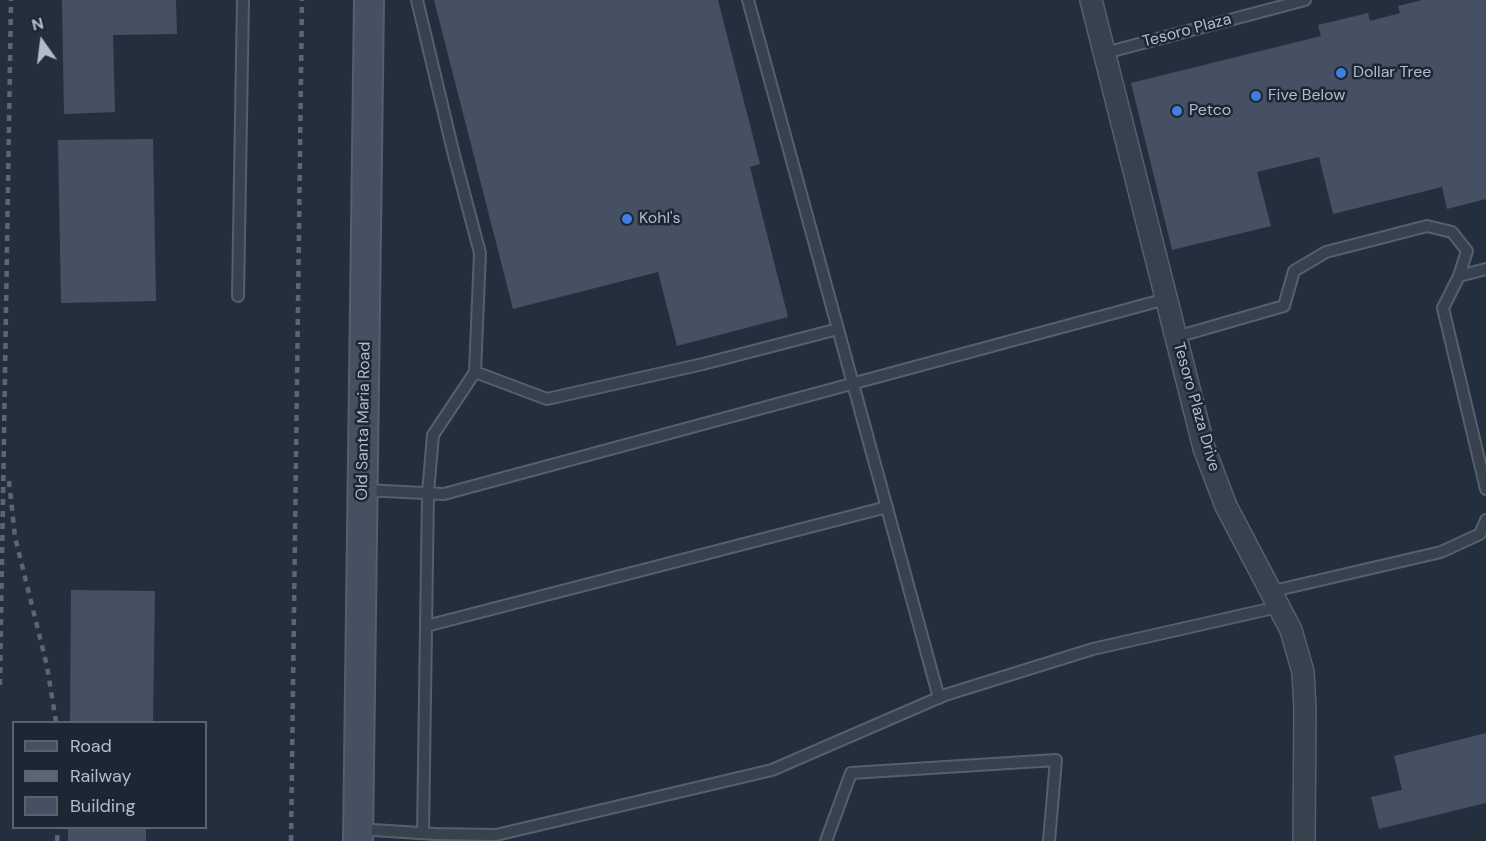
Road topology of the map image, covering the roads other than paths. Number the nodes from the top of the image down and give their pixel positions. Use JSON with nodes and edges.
{"nodes":[{"id":1,"x":243,"y":0,"type":"edge"},
{"id":2,"x":369,"y":0,"type":"edge"},
{"id":3,"x":417,"y":0,"type":"edge"},
{"id":4,"x":748,"y":0,"type":"edge"},
{"id":5,"x":1091,"y":0,"type":"edge"},
{"id":6,"x":1305,"y":0,"type":"edge"},
{"id":7,"x":1105,"y":53,"type":"junction"},
{"id":8,"x":1486,"y":269,"type":"edge"},
{"id":9,"x":1459,"y":276,"type":"junction"},
{"id":10,"x":238,"y":296,"type":"dead end"},
{"id":11,"x":1166,"y":299,"type":"junction"},
{"id":12,"x":838,"y":329,"type":"junction"},
{"id":13,"x":1176,"y":337,"type":"junction"},
{"id":14,"x":475,"y":372,"type":"junction"},
{"id":15,"x":854,"y":382,"type":"junction"},
{"id":16,"x":1486,"y":489,"type":"edge"},
{"id":17,"x":363,"y":490,"type":"junction"},
{"id":18,"x":428,"y":493,"type":"junction"},
{"id":19,"x":887,"y":507,"type":"junction"},
{"id":20,"x":1486,"y":520,"type":"edge"},
{"id":21,"x":1274,"y":599,"type":"junction"},
{"id":22,"x":426,"y":626,"type":"junction"},
{"id":23,"x":939,"y":698,"type":"junction"},
{"id":24,"x":423,"y":833,"type":"junction"},
{"id":25,"x":358,"y":835,"type":"edge"},
{"id":26,"x":826,"y":841,"type":"edge"},
{"id":27,"x":1049,"y":841,"type":"edge"},
{"id":28,"x":1304,"y":841,"type":"edge"}],
"edges":[{"from":1,"to":10,"type":"lane"},
{"from":2,"to":17,"type":"main road","name":"Old Santa Maria Road"},
{"from":3,"to":14,"type":"lane"},
{"from":4,"to":12,"type":"lane"},
{"from":5,"to":7,"type":"street","name":"Tesoro Plaza Drive"},
{"from":6,"to":7,"type":"lane","name":"Tesoro Plaza"},
{"from":7,"to":11,"type":"street","name":"Tesoro Plaza Drive"},
{"from":8,"to":9,"type":"lane"},
{"from":9,"to":13,"type":"lane"},
{"from":9,"to":16,"type":"lane"},
{"from":11,"to":13,"type":"street","name":"Tesoro Plaza Drive"},
{"from":11,"to":15,"type":"lane"},
{"from":12,"to":14,"type":"lane"},
{"from":12,"to":15,"type":"lane"},
{"from":13,"to":21,"type":"street","name":"Tesoro Plaza Drive"},
{"from":14,"to":18,"type":"lane"},
{"from":15,"to":18,"type":"lane"},
{"from":15,"to":19,"type":"lane"},
{"from":17,"to":18,"type":"lane"},
{"from":17,"to":25,"type":"main road","name":"Old Santa Maria Road"},
{"from":18,"to":22,"type":"lane"},
{"from":19,"to":22,"type":"lane"},
{"from":19,"to":23,"type":"lane"},
{"from":20,"to":21,"type":"lane"},
{"from":21,"to":23,"type":"lane"},
{"from":21,"to":28,"type":"street","name":"Tesoro Plaza Drive"},
{"from":22,"to":24,"type":"lane"},
{"from":23,"to":24,"type":"lane"},
{"from":24,"to":25,"type":"lane"},
{"from":26,"to":27,"type":"lane"}]}
